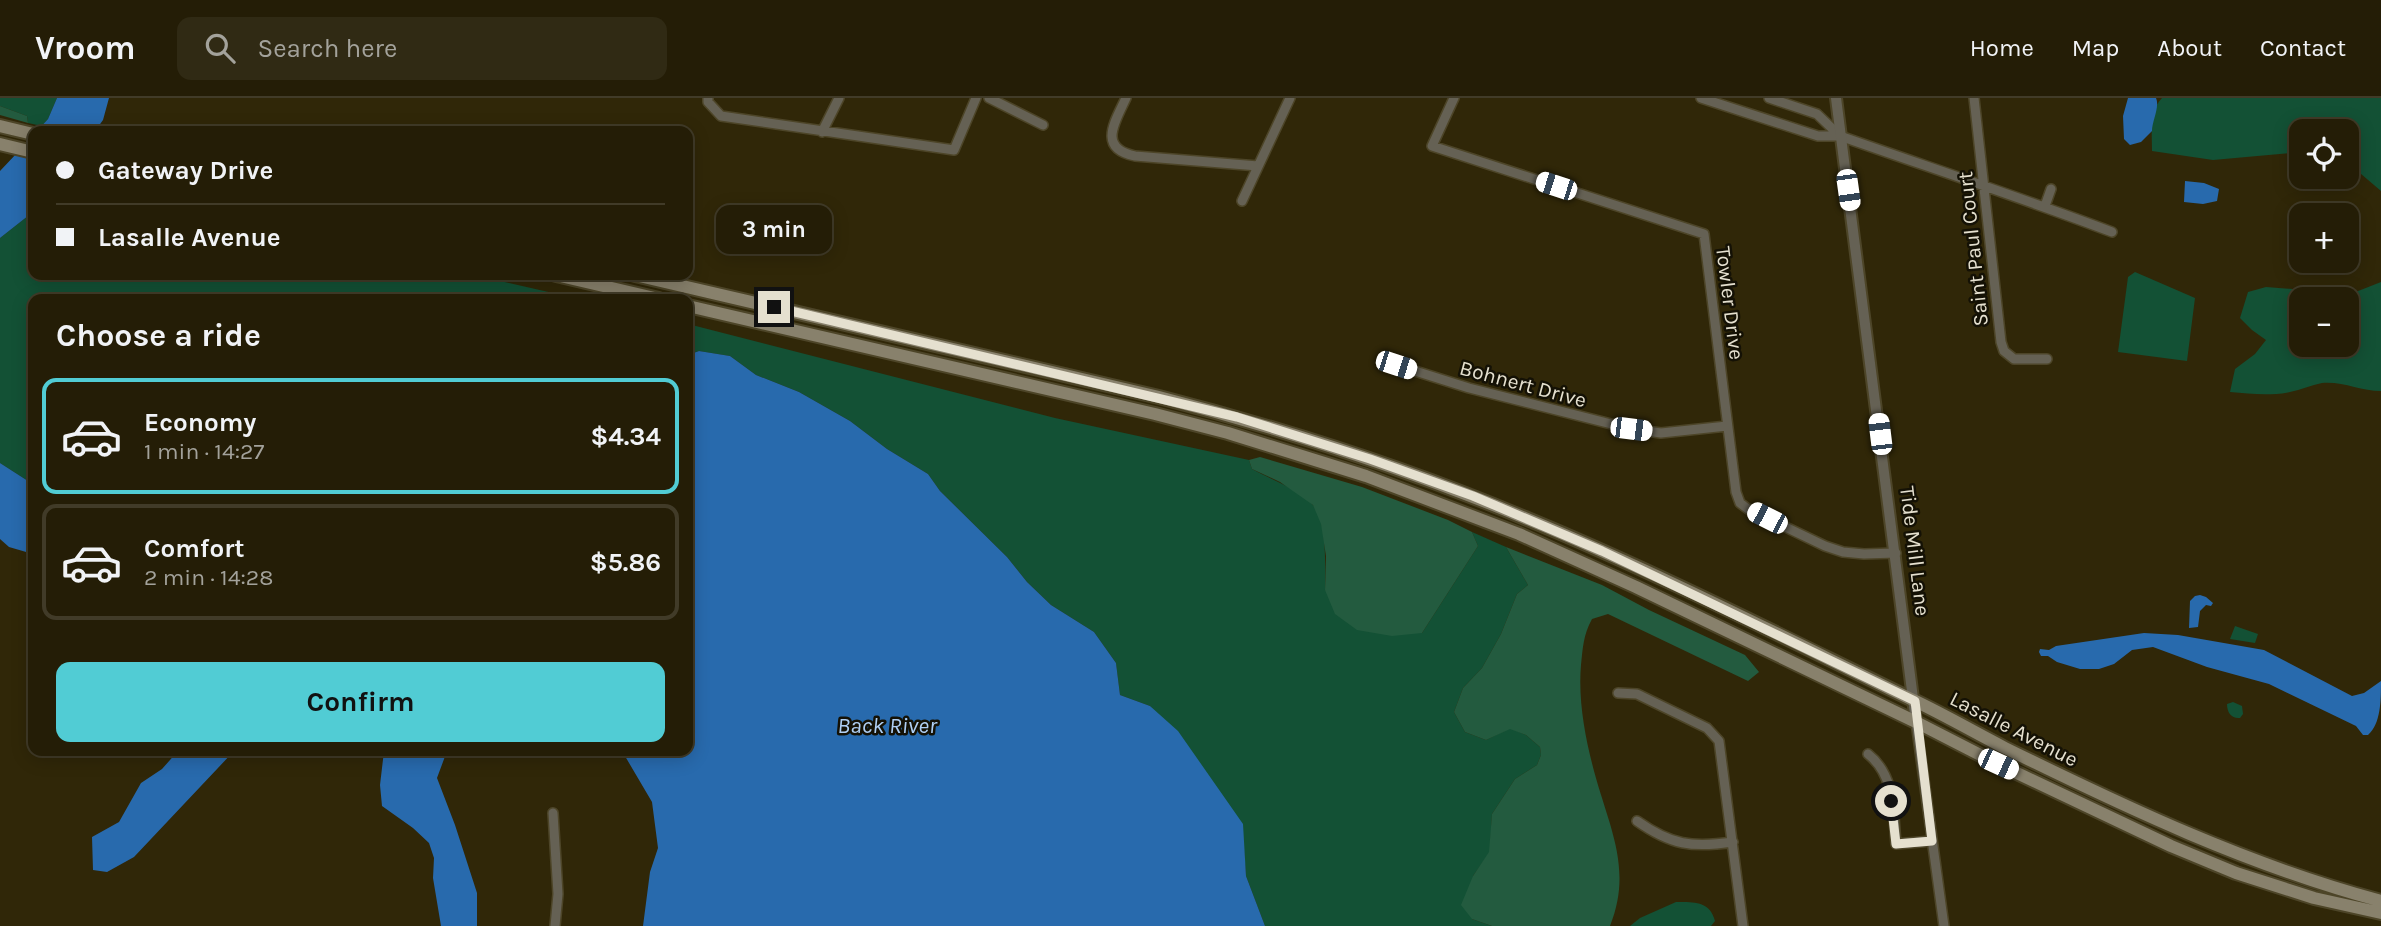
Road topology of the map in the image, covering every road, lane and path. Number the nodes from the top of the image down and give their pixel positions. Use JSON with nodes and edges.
{"nodes":[{"id":1,"x":708,"y":98,"type":"edge"},
{"id":2,"x":839,"y":98,"type":"edge"},
{"id":3,"x":976,"y":98,"type":"edge"},
{"id":4,"x":989,"y":98,"type":"edge"},
{"id":5,"x":1126,"y":98,"type":"edge"},
{"id":6,"x":1290,"y":98,"type":"edge"},
{"id":7,"x":1454,"y":98,"type":"edge"},
{"id":8,"x":1701,"y":98,"type":"edge"},
{"id":9,"x":1769,"y":98,"type":"edge"},
{"id":10,"x":1836,"y":98,"type":"edge"},
{"id":11,"x":1974,"y":98,"type":"edge"},
{"id":12,"x":1043,"y":125,"type":"dead end"},
{"id":13,"x":0,"y":126,"type":"edge"},
{"id":14,"x":822,"y":132,"type":"junction"},
{"id":15,"x":27,"y":133,"type":"edge"},
{"id":16,"x":1840,"y":136,"type":"junction"},
{"id":17,"x":3,"y":145,"type":"edge"},
{"id":18,"x":28,"y":151,"type":"edge"},
{"id":19,"x":1258,"y":166,"type":"junction"},
{"id":20,"x":1985,"y":188,"type":"junction"},
{"id":21,"x":2051,"y":189,"type":"dead end"},
{"id":22,"x":1242,"y":201,"type":"dead end"},
{"id":23,"x":2045,"y":206,"type":"junction"},
{"id":24,"x":2112,"y":232,"type":"dead end"},
{"id":25,"x":577,"y":280,"type":"edge"},
{"id":26,"x":656,"y":280,"type":"edge"},
{"id":27,"x":638,"y":294,"type":"edge"},
{"id":28,"x":693,"y":307,"type":"edge"},
{"id":29,"x":2047,"y":359,"type":"dead end"},
{"id":30,"x":1396,"y":365,"type":"dead end"},
{"id":31,"x":1727,"y":426,"type":"junction"},
{"id":32,"x":1896,"y":553,"type":"junction"},
{"id":33,"x":1618,"y":692,"type":"dead end"},
{"id":34,"x":1915,"y":701,"type":"junction"},
{"id":35,"x":1916,"y":722,"type":"junction"},
{"id":36,"x":1868,"y":754,"type":"dead end"},
{"id":37,"x":553,"y":813,"type":"dead end"},
{"id":38,"x":1637,"y":821,"type":"dead end"},
{"id":39,"x":1932,"y":841,"type":"junction"},
{"id":40,"x":1733,"y":842,"type":"junction"},
{"id":41,"x":2381,"y":901,"type":"edge"},
{"id":42,"x":2381,"y":913,"type":"edge"},
{"id":43,"x":555,"y":926,"type":"edge"},
{"id":44,"x":1743,"y":926,"type":"edge"},
{"id":45,"x":1944,"y":926,"type":"edge"}],
"edges":[{"from":1,"to":14,"type":"street"},
{"from":2,"to":14,"type":"street"},
{"from":3,"to":14,"type":"street"},
{"from":4,"to":12,"type":"street"},
{"from":5,"to":19,"type":"street"},
{"from":6,"to":19,"type":"street"},
{"from":7,"to":31,"type":"street","name":"Towler Drive"},
{"from":8,"to":16,"type":"street"},
{"from":9,"to":16,"type":"street"},
{"from":10,"to":16,"type":"street","name":"Tide Mill Lane"},
{"from":11,"to":20,"type":"street","name":"Saint Paul Court"},
{"from":13,"to":15,"type":"main road"},
{"from":16,"to":20,"type":"street"},
{"from":16,"to":32,"type":"street","name":"Tide Mill Lane"},
{"from":17,"to":18,"type":"main road"},
{"from":19,"to":22,"type":"street"},
{"from":20,"to":23,"type":"street"},
{"from":20,"to":29,"type":"street","name":"Saint Paul Court"},
{"from":21,"to":23,"type":"street"},
{"from":23,"to":24,"type":"street"},
{"from":25,"to":27,"type":"main road"},
{"from":26,"to":34,"type":"main road","name":"Lasalle Avenue"},
{"from":28,"to":35,"type":"main road","name":"Lasalle Avenue"},
{"from":30,"to":31,"type":"street","name":"Bohnert Drive"},
{"from":31,"to":32,"type":"street","name":"Towler Drive"},
{"from":32,"to":34,"type":"street","name":"Tide Mill Lane"},
{"from":33,"to":40,"type":"street"},
{"from":34,"to":35,"type":"street","name":"Tide Mill Lane"},
{"from":34,"to":41,"type":"main road","name":"Lasalle Avenue"},
{"from":35,"to":39,"type":"street","name":"Tide Mill Lane"},
{"from":35,"to":42,"type":"main road","name":"Lasalle Avenue"},
{"from":36,"to":39,"type":"street"},
{"from":37,"to":43,"type":"street"},
{"from":38,"to":40,"type":"street"},
{"from":39,"to":45,"type":"street","name":"Tide Mill Lane"},
{"from":40,"to":44,"type":"street"}]}
